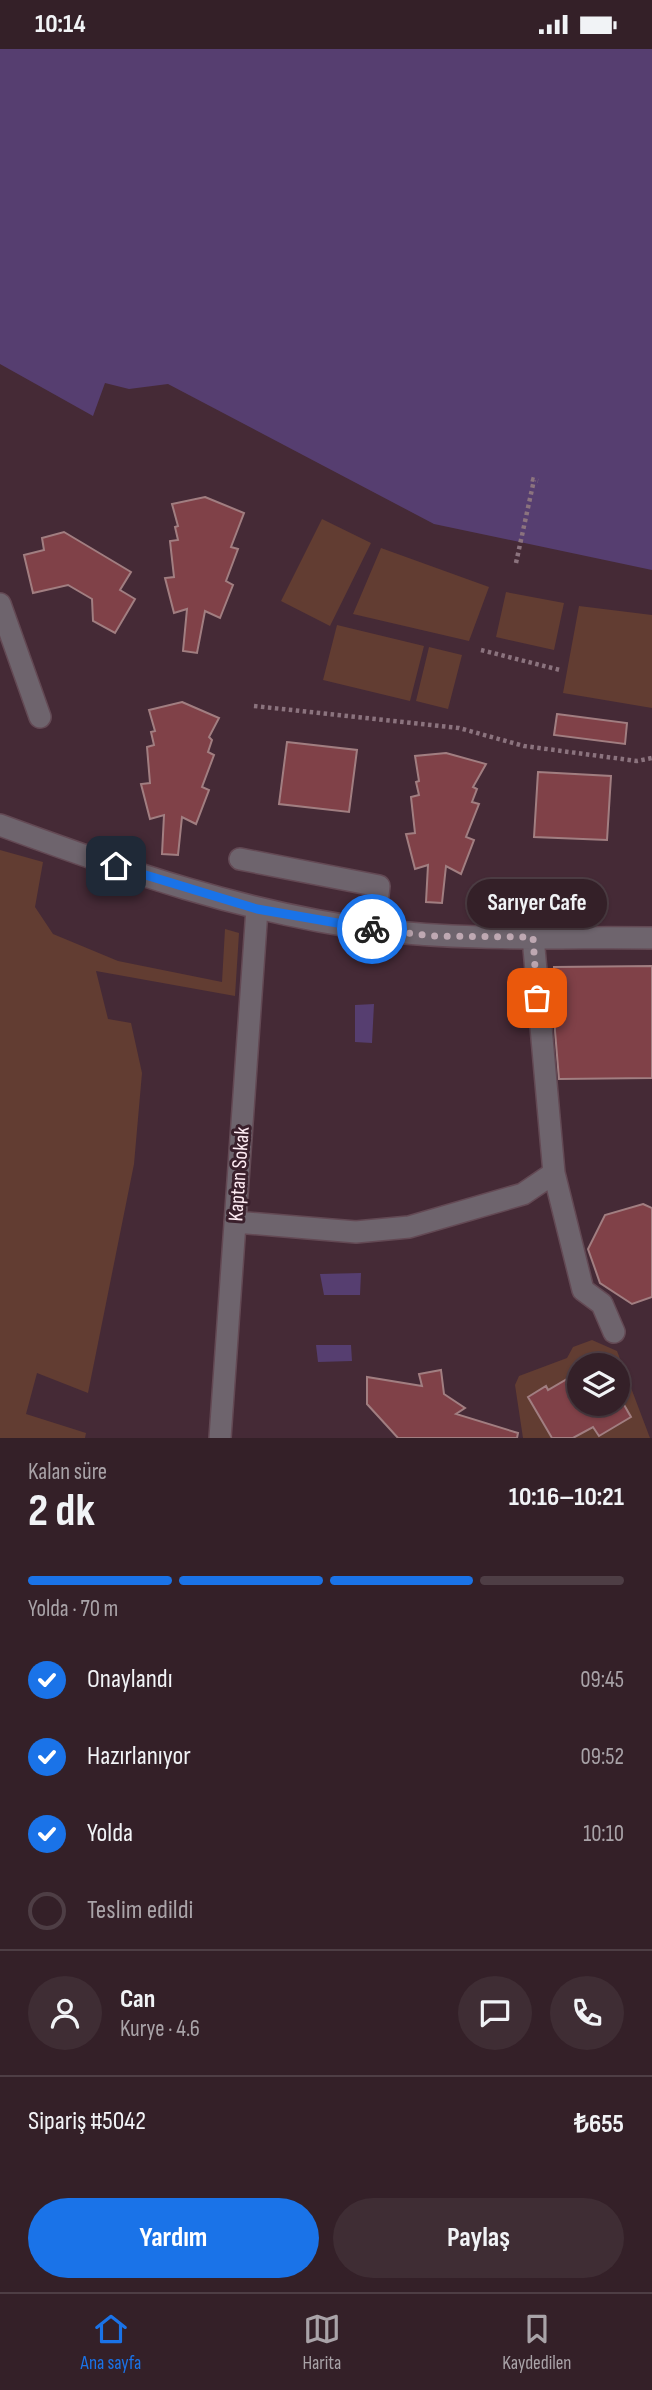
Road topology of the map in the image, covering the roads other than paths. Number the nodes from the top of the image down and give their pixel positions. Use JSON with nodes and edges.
{"nodes":[{"id":1,"x":0,"y":604,"type":"edge"},
{"id":2,"x":40,"y":717,"type":"dead end"},
{"id":3,"x":0,"y":825,"type":"edge"},
{"id":4,"x":240,"y":859,"type":"dead end"},
{"id":5,"x":257,"y":909,"type":"junction"},
{"id":6,"x":374,"y":930,"type":"junction"},
{"id":7,"x":533,"y":937,"type":"junction"},
{"id":8,"x":652,"y":938,"type":"edge"},
{"id":9,"x":554,"y":1173,"type":"junction"},
{"id":10,"x":235,"y":1222,"type":"junction"},
{"id":11,"x":614,"y":1332,"type":"dead end"},
{"id":12,"x":220,"y":1438,"type":"edge"}],
"edges":[{"from":1,"to":2,"type":"street"},
{"from":3,"to":5,"type":"street"},
{"from":4,"to":6,"type":"street"},
{"from":5,"to":6,"type":"street"},
{"from":5,"to":10,"type":"street","name":"Kaptan Sokak"},
{"from":6,"to":7,"type":"street"},
{"from":7,"to":8,"type":"street"},
{"from":7,"to":9,"type":"street"},
{"from":9,"to":10,"type":"street"},
{"from":9,"to":11,"type":"street"},
{"from":10,"to":12,"type":"street","name":"Kaptan Sokak"}]}
